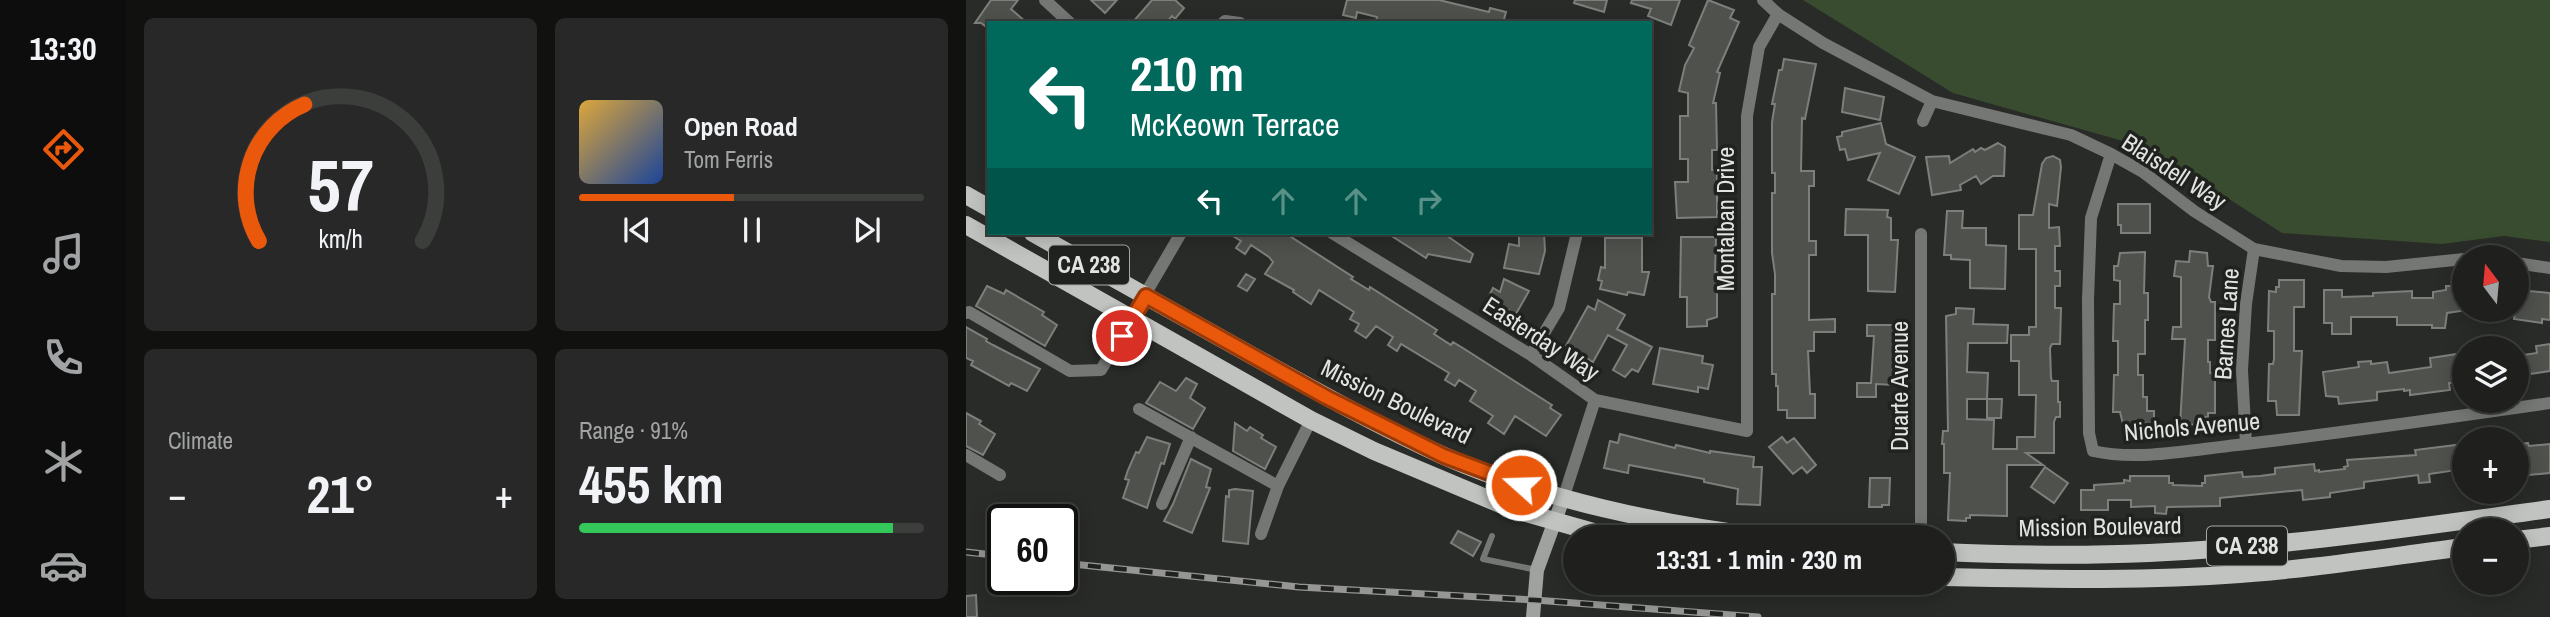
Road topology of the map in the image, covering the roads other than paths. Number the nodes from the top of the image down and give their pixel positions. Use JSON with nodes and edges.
{"nodes":[{"id":1,"x":1045,"y":0,"type":"edge"},
{"id":2,"x":1763,"y":0,"type":"edge"},
{"id":3,"x":1778,"y":14,"type":"junction"},
{"id":4,"x":1068,"y":21,"type":"edge"},
{"id":5,"x":1932,"y":101,"type":"junction"},
{"id":6,"x":1923,"y":121,"type":"dead end"},
{"id":7,"x":2111,"y":154,"type":"junction"},
{"id":8,"x":966,"y":195,"type":"edge"},
{"id":9,"x":987,"y":207,"type":"edge"},
{"id":10,"x":966,"y":225,"type":"edge"},
{"id":11,"x":1921,"y":234,"type":"dead end"},
{"id":12,"x":1037,"y":235,"type":"edge"},
{"id":13,"x":1180,"y":235,"type":"edge"},
{"id":14,"x":1335,"y":235,"type":"edge"},
{"id":15,"x":1577,"y":235,"type":"edge"},
{"id":16,"x":2254,"y":249,"type":"junction"},
{"id":17,"x":2452,"y":260,"type":"edge"},
{"id":18,"x":2529,"y":265,"type":"edge"},
{"id":19,"x":2550,"y":268,"type":"edge"},
{"id":20,"x":1146,"y":296,"type":"junction"},
{"id":21,"x":966,"y":313,"type":"edge"},
{"id":22,"x":1133,"y":319,"type":"junction"},
{"id":23,"x":1531,"y":355,"type":"junction"},
{"id":24,"x":1595,"y":400,"type":"junction"},
{"id":25,"x":2550,"y":403,"type":"edge"},
{"id":26,"x":1139,"y":409,"type":"dead end"},
{"id":27,"x":1311,"y":419,"type":"junction"},
{"id":28,"x":1747,"y":431,"type":"joint"},
{"id":29,"x":1191,"y":437,"type":"junction"},
{"id":30,"x":2246,"y":443,"type":"junction"},
{"id":31,"x":966,"y":455,"type":"edge"},
{"id":32,"x":1000,"y":475,"type":"dead end"},
{"id":33,"x":1278,"y":486,"type":"junction"},
{"id":34,"x":1564,"y":496,"type":"junction"},
{"id":35,"x":1162,"y":504,"type":"dead end"},
{"id":36,"x":2550,"y":509,"type":"edge"},
{"id":37,"x":1555,"y":522,"type":"junction"},
{"id":38,"x":1566,"y":525,"type":"edge"},
{"id":39,"x":1688,"y":525,"type":"edge"},
{"id":40,"x":1921,"y":525,"type":"edge"},
{"id":41,"x":1261,"y":534,"type":"dead end"},
{"id":42,"x":1492,"y":536,"type":"dead end"},
{"id":43,"x":2550,"y":536,"type":"edge"},
{"id":44,"x":2529,"y":538,"type":"edge"},
{"id":45,"x":2452,"y":549,"type":"edge"},
{"id":46,"x":1955,"y":552,"type":"edge"},
{"id":47,"x":1537,"y":570,"type":"junction"},
{"id":48,"x":1955,"y":577,"type":"edge"},
{"id":49,"x":1533,"y":617,"type":"edge"}],
"edges":[{"from":1,"to":4,"type":"street"},
{"from":2,"to":3,"type":"street","name":"Blaisdell Way"},
{"from":3,"to":5,"type":"street","name":"Blaisdell Way"},
{"from":3,"to":28,"type":"street","name":"Montalban Drive"},
{"from":5,"to":6,"type":"street"},
{"from":5,"to":7,"type":"street","name":"Blaisdell Way"},
{"from":7,"to":16,"type":"street","name":"Blaisdell Way"},
{"from":7,"to":30,"type":"street","name":"Nichols Avenue"},
{"from":8,"to":9,"type":"main road"},
{"from":10,"to":22,"type":"main road","name":"Mission Boulevard","number":"CA 238"},
{"from":11,"to":40,"type":"street","name":"Duarte Avenue"},
{"from":12,"to":20,"type":"main road","name":"Mission Boulevard","number":"CA 238"},
{"from":13,"to":20,"type":"street"},
{"from":14,"to":23,"type":"street","name":"Easterday Way"},
{"from":15,"to":23,"type":"street"},
{"from":16,"to":17,"type":"street","name":"Blaisdell Way"},
{"from":16,"to":30,"type":"street","name":"Barnes Lane"},
{"from":18,"to":19,"type":"street"},
{"from":20,"to":22,"type":"street"},
{"from":20,"to":34,"type":"main road","name":"Mission Boulevard","number":"CA 238"},
{"from":21,"to":22,"type":"street"},
{"from":22,"to":27,"type":"main road","name":"Mission Boulevard","number":"CA 238"},
{"from":23,"to":24,"type":"street","name":"Easterday Way"},
{"from":24,"to":28,"type":"street","name":"Easterday Way"},
{"from":24,"to":34,"type":"street"},
{"from":25,"to":30,"type":"street","name":"Nichols Avenue"},
{"from":26,"to":29,"type":"street"},
{"from":27,"to":33,"type":"street"},
{"from":27,"to":37,"type":"main road","name":"Mission Boulevard","number":"CA 238"},
{"from":29,"to":33,"type":"street"},
{"from":29,"to":35,"type":"street"},
{"from":31,"to":32,"type":"street"},
{"from":33,"to":41,"type":"street"},
{"from":34,"to":37,"type":"main road"},
{"from":34,"to":39,"type":"main road","name":"Mission Boulevard","number":"CA 238"},
{"from":36,"to":46,"type":"main road","name":"Mission Boulevard","number":"CA 238"},
{"from":37,"to":38,"type":"main road","name":"Mission Boulevard","number":"CA 238"},
{"from":37,"to":47,"type":"main road"},
{"from":42,"to":47,"type":"lane"},
{"from":43,"to":44,"type":"main road"},
{"from":45,"to":48,"type":"main road","name":"Mission Boulevard","number":"CA 238"},
{"from":47,"to":49,"type":"main road"}]}
